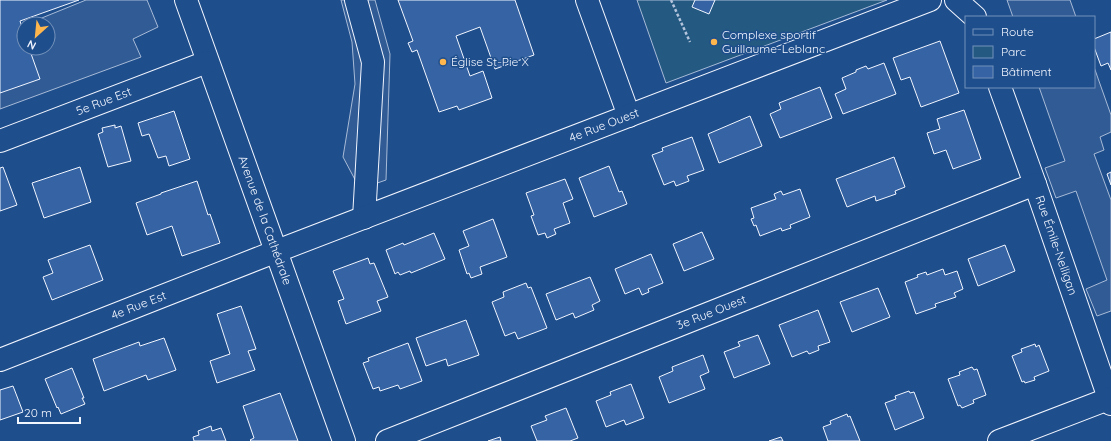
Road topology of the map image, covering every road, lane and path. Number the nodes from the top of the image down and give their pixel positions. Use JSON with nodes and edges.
{"nodes":[{"id":1,"x":186,"y":0,"type":"edge"},
{"id":2,"x":356,"y":0,"type":"edge"},
{"id":3,"x":587,"y":0,"type":"edge"},
{"id":4,"x":671,"y":0,"type":"edge"},
{"id":5,"x":930,"y":0,"type":"edge"},
{"id":6,"x":956,"y":0,"type":"edge"},
{"id":7,"x":974,"y":16,"type":"edge"},
{"id":8,"x":690,"y":42,"type":"dead end"},
{"id":9,"x":207,"y":62,"type":"junction"},
{"id":10,"x":1000,"y":88,"type":"edge"},
{"id":11,"x":629,"y":116,"type":"junction"},
{"id":12,"x":0,"y":141,"type":"edge"},
{"id":13,"x":1036,"y":184,"type":"junction"},
{"id":14,"x":364,"y":218,"type":"junction"},
{"id":15,"x":277,"y":251,"type":"junction"},
{"id":16,"x":0,"y":360,"type":"edge"},
{"id":17,"x":1110,"y":400,"type":"edge"},
{"id":18,"x":344,"y":441,"type":"edge"},
{"id":19,"x":387,"y":441,"type":"edge"},
{"id":20,"x":999,"y":441,"type":"edge"}],
"edges":[{"from":1,"to":9,"type":"street","name":"Avenue de la Cathédrale"},
{"from":2,"to":14,"type":"street"},
{"from":3,"to":11,"type":"street"},
{"from":4,"to":8,"type":"path"},
{"from":5,"to":11,"type":"street","name":"4e Rue Ouest"},
{"from":6,"to":7,"type":"street"},
{"from":9,"to":12,"type":"street","name":"5e Rue Est"},
{"from":9,"to":15,"type":"street","name":"Avenue de la Cathédrale"},
{"from":10,"to":13,"type":"street","name":"Rue Émile-Nelligan"},
{"from":11,"to":14,"type":"street","name":"4e Rue Ouest"},
{"from":13,"to":17,"type":"street","name":"Rue Émile-Nelligan"},
{"from":13,"to":19,"type":"street","name":"3e Rue Ouest"},
{"from":14,"to":15,"type":"street","name":"4e Rue Ouest"},
{"from":15,"to":16,"type":"street","name":"4e Rue Est"},
{"from":15,"to":18,"type":"street","name":"Avenue de la Cathédrale"},
{"from":17,"to":20,"type":"street"}]}
